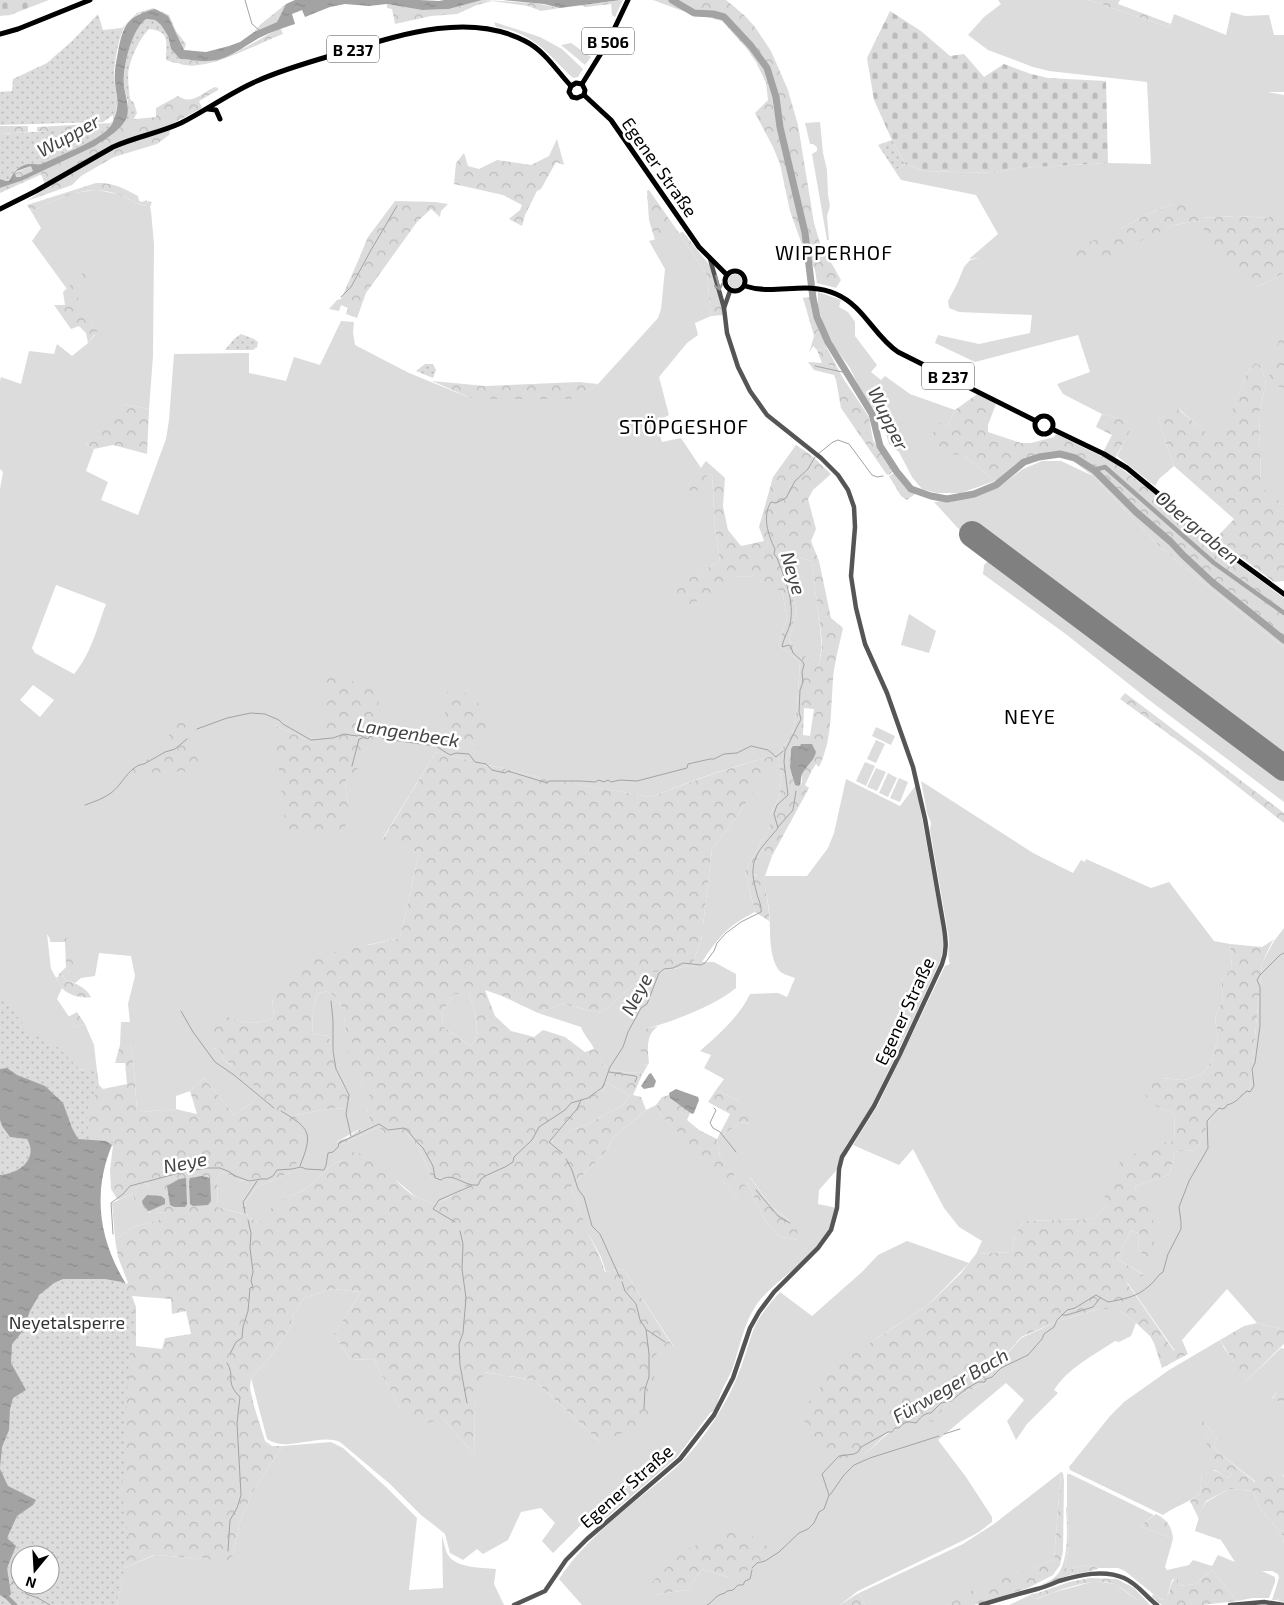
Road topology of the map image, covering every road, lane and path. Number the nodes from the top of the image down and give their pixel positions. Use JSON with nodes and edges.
{"nodes":[{"id":1,"x":90,"y":0,"type":"edge"},
{"id":2,"x":628,"y":0,"type":"edge"},
{"id":3,"x":0,"y":34,"type":"edge"},
{"id":4,"x":582,"y":84,"type":"junction"},
{"id":5,"x":571,"y":86,"type":"junction"},
{"id":6,"x":584,"y":95,"type":"junction"},
{"id":7,"x":205,"y":109,"type":"junction"},
{"id":8,"x":220,"y":119,"type":"dead end"},
{"id":9,"x":0,"y":209,"type":"edge"},
{"id":10,"x":710,"y":259,"type":"junction"},
{"id":11,"x":727,"y":275,"type":"junction"},
{"id":12,"x":745,"y":286,"type":"junction"},
{"id":13,"x":730,"y":290,"type":"junction"},
{"id":14,"x":724,"y":308,"type":"junction"},
{"id":15,"x":1036,"y":421,"type":"junction"},
{"id":16,"x":1052,"y":429,"type":"junction"},
{"id":17,"x":1284,"y":594,"type":"edge"},
{"id":18,"x":514,"y":1605,"type":"edge"},
{"id":19,"x":981,"y":1605,"type":"edge"},
{"id":20,"x":1157,"y":1605,"type":"edge"},
{"id":21,"x":1230,"y":1605,"type":"edge"},
{"id":22,"x":1284,"y":1605,"type":"edge"}],
"edges":[{"from":1,"to":3,"type":"main road"},
{"from":2,"to":4,"type":"main road","number":"B 506"},
{"from":4,"to":5,"type":"main road"},
{"from":4,"to":6,"type":"main road"},
{"from":5,"to":6,"type":"main road"},
{"from":5,"to":7,"type":"main road","number":"B 237"},
{"from":6,"to":10,"type":"main road","name":"Egener Straße"},
{"from":7,"to":8,"type":"main road"},
{"from":7,"to":9,"type":"main road","number":"B 237"},
{"from":10,"to":11,"type":"main road","name":"Egener Straße"},
{"from":10,"to":14,"type":"street","one_way":true},
{"from":11,"to":12,"type":"main road"},
{"from":11,"to":13,"type":"main road"},
{"from":12,"to":13,"type":"main road"},
{"from":12,"to":15,"type":"main road","number":"B 237"},
{"from":13,"to":14,"type":"street","name":"Egener Straße"},
{"from":14,"to":18,"type":"street","name":"Egener Straße"},
{"from":15,"to":16,"type":"main road"},
{"from":15,"to":16,"type":"main road"},
{"from":16,"to":17,"type":"main road"},
{"from":19,"to":20,"type":"street"},
{"from":21,"to":22,"type":"street"}]}
